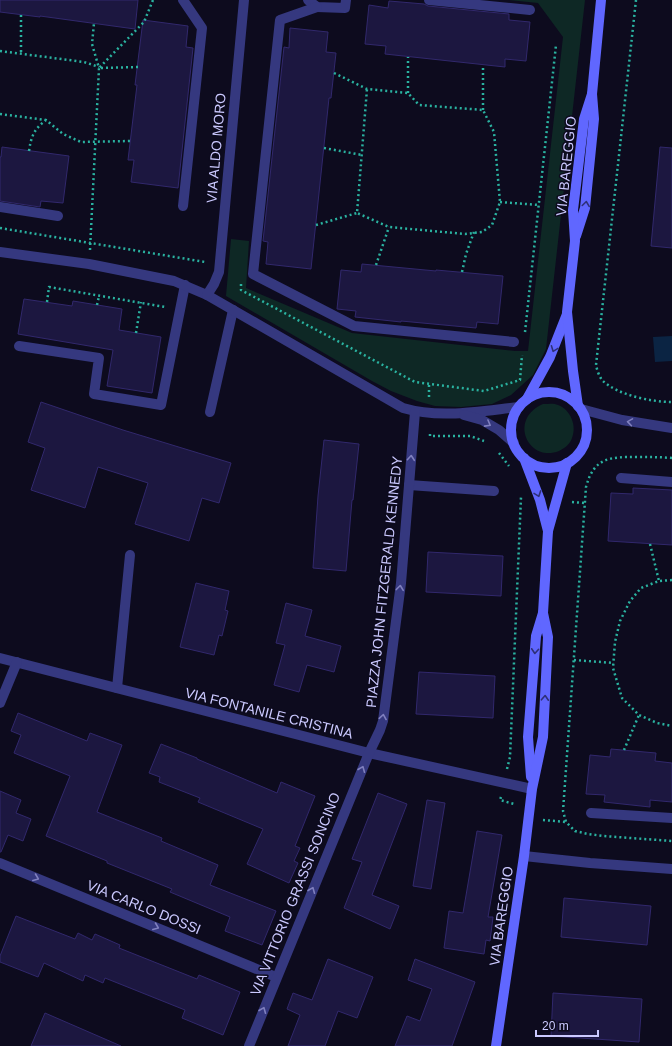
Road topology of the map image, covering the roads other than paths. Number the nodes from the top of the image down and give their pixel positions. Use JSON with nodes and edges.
{"nodes":[{"id":1,"x":183,"y":0,"type":"edge"},
{"id":2,"x":244,"y":0,"type":"edge"},
{"id":3,"x":308,"y":0,"type":"edge"},
{"id":4,"x":346,"y":0,"type":"edge"},
{"id":5,"x":429,"y":0,"type":"edge"},
{"id":6,"x":601,"y":0,"type":"edge"},
{"id":7,"x":317,"y":7,"type":"junction"},
{"id":8,"x":530,"y":10,"type":"dead end"},
{"id":9,"x":183,"y":206,"type":"dead end"},
{"id":10,"x":0,"y":207,"type":"edge"},
{"id":11,"x":58,"y":216,"type":"dead end"},
{"id":12,"x":0,"y":252,"type":"edge"},
{"id":13,"x":185,"y":285,"type":"junction"},
{"id":14,"x":207,"y":295,"type":"junction"},
{"id":15,"x":232,"y":310,"type":"junction"},
{"id":16,"x":567,"y":312,"type":"junction"},
{"id":17,"x":519,"y":340,"type":"road end"},
{"id":18,"x":19,"y":346,"type":"dead end"},
{"id":19,"x":523,"y":403,"type":"junction"},
{"id":20,"x":579,"y":407,"type":"junction"},
{"id":21,"x":210,"y":412,"type":"dead end"},
{"id":22,"x":414,"y":412,"type":"junction"},
{"id":23,"x":458,"y":413,"type":"junction"},
{"id":24,"x":670,"y":428,"type":"edge"},
{"id":25,"x":514,"y":443,"type":"junction"},
{"id":26,"x":524,"y":458,"type":"junction"},
{"id":27,"x":567,"y":463,"type":"junction"},
{"id":28,"x":621,"y":478,"type":"dead end"},
{"id":29,"x":672,"y":482,"type":"edge"},
{"id":30,"x":409,"y":485,"type":"junction"},
{"id":31,"x":494,"y":491,"type":"dead end"},
{"id":32,"x":548,"y":532,"type":"junction"},
{"id":33,"x":130,"y":555,"type":"dead end"},
{"id":34,"x":543,"y":613,"type":"junction"},
{"id":35,"x":0,"y":658,"type":"edge"},
{"id":36,"x":17,"y":662,"type":"junction"},
{"id":37,"x":117,"y":688,"type":"junction"},
{"id":38,"x":0,"y":703,"type":"edge"},
{"id":39,"x":368,"y":753,"type":"junction"},
{"id":40,"x":532,"y":789,"type":"junction"},
{"id":41,"x":590,"y":813,"type":"dead end"},
{"id":42,"x":672,"y":818,"type":"edge"},
{"id":43,"x":524,"y":856,"type":"junction"},
{"id":44,"x":0,"y":863,"type":"edge"},
{"id":45,"x":672,"y":869,"type":"edge"},
{"id":46,"x":276,"y":977,"type":"junction"},
{"id":47,"x":248,"y":1046,"type":"edge"},
{"id":48,"x":496,"y":1046,"type":"edge"}],
"edges":[{"from":1,"to":9,"type":"street"},
{"from":2,"to":14,"type":"street","name":"VIA ALDO MORO"},
{"from":3,"to":7,"type":"street"},
{"from":4,"to":7,"type":"street"},
{"from":5,"to":8,"type":"street"},
{"from":6,"to":16,"type":"street","name":"VIA BAREGGIO"},
{"from":7,"to":17,"type":"street"},
{"from":10,"to":11,"type":"street"},
{"from":12,"to":13,"type":"street"},
{"from":13,"to":14,"type":"street"},
{"from":13,"to":18,"type":"street"},
{"from":14,"to":15,"type":"street"},
{"from":15,"to":21,"type":"street"},
{"from":15,"to":22,"type":"street"},
{"from":16,"to":19,"type":"street","name":"VIA BAREGGIO","one_way":true},
{"from":16,"to":20,"type":"street","name":"VIA BAREGGIO"},
{"from":19,"to":20,"type":"street"},
{"from":19,"to":23,"type":"street"},
{"from":19,"to":25,"type":"street","name":"VIA BAREGGIO"},
{"from":24,"to":20,"type":"street","one_way":true},
{"from":20,"to":27,"type":"street","name":"VIA BAREGGIO"},
{"from":22,"to":23,"type":"street"},
{"from":30,"to":22,"type":"street","name":"PIAZZA JOHN FITZGERALD KENNEDY","one_way":true},
{"from":23,"to":25,"type":"street","one_way":true},
{"from":25,"to":26,"type":"street","name":"VIA BAREGGIO"},
{"from":26,"to":27,"type":"street","name":"VIA BAREGGIO"},
{"from":26,"to":32,"type":"street","name":"VIA BAREGGIO","one_way":true},
{"from":27,"to":32,"type":"street","name":"VIA BAREGGIO"},
{"from":28,"to":29,"type":"street"},
{"from":30,"to":31,"type":"street"},
{"from":39,"to":30,"type":"street","name":"PIAZZA JOHN FITZGERALD KENNEDY","one_way":true},
{"from":32,"to":34,"type":"street","name":"VIA BAREGGIO"},
{"from":33,"to":37,"type":"street"},
{"from":34,"to":40,"type":"street","name":"VIA BAREGGIO","one_way":true},
{"from":40,"to":34,"type":"street","name":"VIA BAREGGIO","one_way":true},
{"from":35,"to":36,"type":"street","name":"VIA FONTANILE CRISTINA"},
{"from":36,"to":37,"type":"street","name":"VIA FONTANILE CRISTINA"},
{"from":36,"to":38,"type":"street"},
{"from":37,"to":39,"type":"street","name":"VIA FONTANILE CRISTINA"},
{"from":39,"to":40,"type":"street","name":"VIA FONTANILE CRISTINA"},
{"from":46,"to":39,"type":"street","name":"VIA VITTORIO GRASSI SONCINO","one_way":true},
{"from":40,"to":43,"type":"street","name":"VIA BAREGGIO"},
{"from":41,"to":42,"type":"street"},
{"from":43,"to":45,"type":"street"},
{"from":43,"to":48,"type":"street","name":"VIA BAREGGIO"},
{"from":44,"to":46,"type":"street","name":"VIA CARLO DOSSI","one_way":true},
{"from":47,"to":46,"type":"street","name":"VIA VITTORIO GRASSI SONCINO","one_way":true}]}
